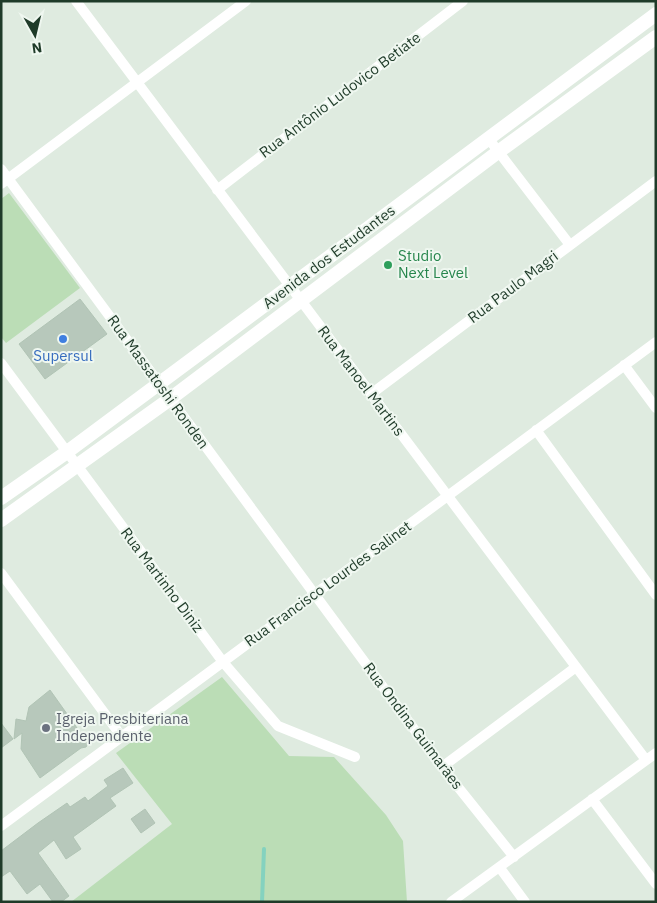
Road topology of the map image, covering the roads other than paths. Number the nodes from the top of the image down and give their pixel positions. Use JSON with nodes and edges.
{"nodes":[{"id":1,"x":76,"y":1,"type":"edge"},
{"id":2,"x":246,"y":1,"type":"edge"},
{"id":3,"x":463,"y":1,"type":"edge"},
{"id":4,"x":656,"y":14,"type":"edge"},
{"id":5,"x":656,"y":37,"type":"edge"},
{"id":6,"x":136,"y":83,"type":"junction"},
{"id":7,"x":488,"y":138,"type":"junction"},
{"id":8,"x":498,"y":152,"type":"junction"},
{"id":9,"x":1,"y":169,"type":"edge"},
{"id":10,"x":656,"y":180,"type":"edge"},
{"id":11,"x":5,"y":181,"type":"edge"},
{"id":12,"x":218,"y":190,"type":"junction"},
{"id":13,"x":386,"y":214,"type":"junction"},
{"id":14,"x":396,"y":228,"type":"junction"},
{"id":15,"x":570,"y":245,"type":"junction"},
{"id":16,"x":290,"y":286,"type":"junction"},
{"id":17,"x":300,"y":300,"type":"junction"},
{"id":18,"x":656,"y":342,"type":"edge"},
{"id":19,"x":1,"y":363,"type":"edge"},
{"id":20,"x":624,"y":365,"type":"junction"},
{"id":21,"x":159,"y":384,"type":"junction"},
{"id":22,"x":371,"y":394,"type":"junction"},
{"id":23,"x":170,"y":398,"type":"junction"},
{"id":24,"x":656,"y":408,"type":"edge"},
{"id":25,"x":536,"y":430,"type":"junction"},
{"id":26,"x":67,"y":452,"type":"junction"},
{"id":27,"x":77,"y":465,"type":"junction"},
{"id":28,"x":448,"y":496,"type":"junction"},
{"id":29,"x":1,"y":498,"type":"edge"},
{"id":30,"x":1,"y":520,"type":"edge"},
{"id":31,"x":1,"y":573,"type":"edge"},
{"id":32,"x":314,"y":594,"type":"junction"},
{"id":33,"x":656,"y":594,"type":"edge"},
{"id":34,"x":223,"y":662,"type":"junction"},
{"id":35,"x":576,"y":667,"type":"junction"},
{"id":36,"x":122,"y":737,"type":"junction"},
{"id":37,"x":656,"y":752,"type":"edge"},
{"id":38,"x":354,"y":758,"type":"dead end"},
{"id":39,"x":646,"y":760,"type":"junction"},
{"id":40,"x":442,"y":767,"type":"junction"},
{"id":41,"x":592,"y":799,"type":"junction"},
{"id":42,"x":1,"y":826,"type":"edge"},
{"id":43,"x":514,"y":857,"type":"junction"},
{"id":44,"x":500,"y":868,"type":"junction"},
{"id":45,"x":656,"y":884,"type":"edge"},
{"id":46,"x":451,"y":902,"type":"edge"},
{"id":47,"x":525,"y":902,"type":"edge"}],
"edges":[{"from":1,"to":6,"type":"street","name":"Rua Manoel Martins"},
{"from":2,"to":6,"type":"street"},
{"from":3,"to":12,"type":"street","name":"Rua Antônio Ludovico Betiate"},
{"from":4,"to":7,"type":"street","name":"Avenida dos Estudantes"},
{"from":5,"to":8,"type":"street","name":"Avenida dos Estudantes"},
{"from":6,"to":11,"type":"street"},
{"from":6,"to":12,"type":"street","name":"Rua Manoel Martins"},
{"from":7,"to":8,"type":"street"},
{"from":7,"to":13,"type":"street","name":"Avenida dos Estudantes"},
{"from":8,"to":14,"type":"street","name":"Avenida dos Estudantes"},
{"from":8,"to":15,"type":"street"},
{"from":9,"to":11,"type":"street","name":"Rua Massatoshi Ronden"},
{"from":10,"to":15,"type":"street","name":"Rua Paulo Magri"},
{"from":11,"to":21,"type":"street","name":"Rua Massatoshi Ronden"},
{"from":12,"to":16,"type":"street","name":"Rua Manoel Martins"},
{"from":13,"to":14,"type":"street"},
{"from":13,"to":16,"type":"street","name":"Avenida dos Estudantes"},
{"from":14,"to":17,"type":"street","name":"Avenida dos Estudantes"},
{"from":15,"to":22,"type":"street","name":"Rua Paulo Magri"},
{"from":16,"to":17,"type":"street","name":"Rua Manoel Martins"},
{"from":16,"to":21,"type":"street","name":"Avenida dos Estudantes"},
{"from":17,"to":22,"type":"street","name":"Rua Manoel Martins"},
{"from":17,"to":23,"type":"street","name":"Avenida dos Estudantes"},
{"from":18,"to":20,"type":"street","name":"Rua Francisco Lourdes Salinet"},
{"from":19,"to":26,"type":"street","name":"Rua Martinho Diniz"},
{"from":20,"to":24,"type":"street"},
{"from":20,"to":25,"type":"street","name":"Rua Francisco Lourdes Salinet"},
{"from":21,"to":23,"type":"street","name":"Rua Massatoshi Ronden"},
{"from":21,"to":26,"type":"street","name":"Avenida dos Estudantes"},
{"from":22,"to":28,"type":"street","name":"Rua Manoel Martins"},
{"from":23,"to":27,"type":"street","name":"Avenida dos Estudantes"},
{"from":23,"to":32,"type":"street","name":"Rua Massatoshi Ronden"},
{"from":25,"to":28,"type":"street","name":"Rua Francisco Lourdes Salinet"},
{"from":25,"to":33,"type":"street"},
{"from":26,"to":27,"type":"street","name":"Rua Martinho Diniz"},
{"from":26,"to":29,"type":"street","name":"Avenida dos Estudantes"},
{"from":27,"to":30,"type":"street","name":"Avenida dos Estudantes"},
{"from":27,"to":34,"type":"street","name":"Rua Martinho Diniz"},
{"from":28,"to":32,"type":"street","name":"Rua Francisco Lourdes Salinet"},
{"from":28,"to":35,"type":"street","name":"Rua Manoel Martins"},
{"from":31,"to":36,"type":"street"},
{"from":32,"to":34,"type":"street","name":"Rua Francisco Lourdes Salinet"},
{"from":32,"to":40,"type":"street","name":"Rua Ondina Guimarães"},
{"from":34,"to":36,"type":"street","name":"Rua Francisco Lourdes Salinet"},
{"from":34,"to":38,"type":"street","name":"Rua Martinho Diniz"},
{"from":35,"to":39,"type":"street","name":"Rua Manoel Martins"},
{"from":35,"to":40,"type":"street"},
{"from":36,"to":42,"type":"street","name":"Rua Francisco Lourdes Salinet"},
{"from":37,"to":39,"type":"street"},
{"from":39,"to":41,"type":"street"},
{"from":40,"to":43,"type":"street","name":"Rua Ondina Guimarães"},
{"from":41,"to":43,"type":"street"},
{"from":41,"to":45,"type":"street"},
{"from":43,"to":44,"type":"street"},
{"from":44,"to":46,"type":"street"},
{"from":44,"to":47,"type":"street"}]}
